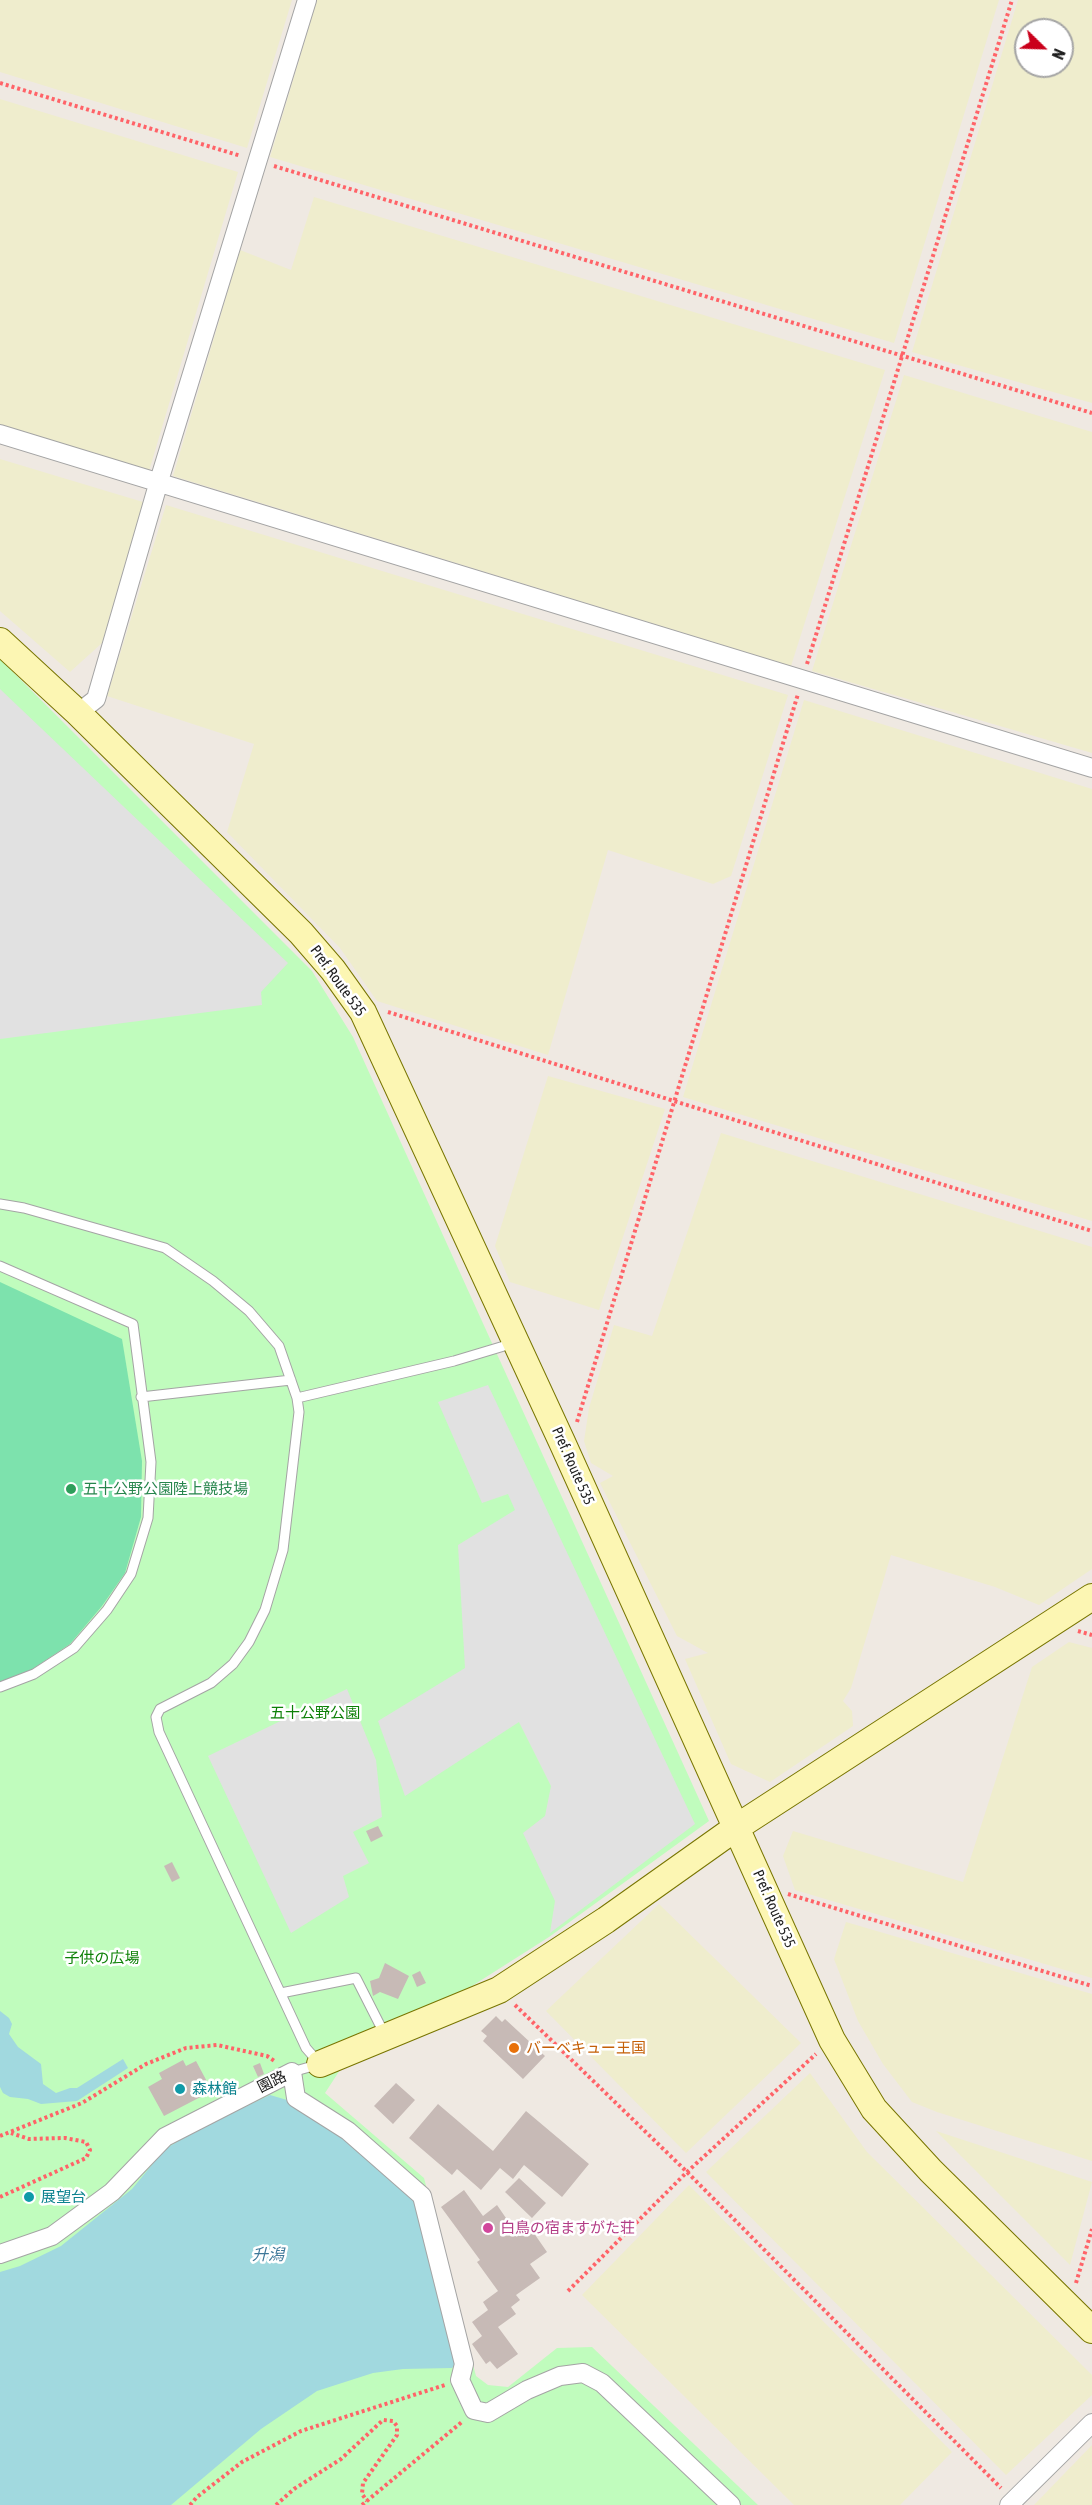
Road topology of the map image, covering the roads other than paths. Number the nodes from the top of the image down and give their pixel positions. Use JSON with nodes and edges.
{"nodes":[{"id":1,"x":307,"y":0,"type":"edge"},
{"id":2,"x":0,"y":434,"type":"edge"},
{"id":3,"x":159,"y":482,"type":"junction"},
{"id":4,"x":0,"y":641,"type":"edge"},
{"id":5,"x":78,"y":713,"type":"junction"},
{"id":6,"x":1092,"y":768,"type":"edge"},
{"id":7,"x":0,"y":1204,"type":"edge"},
{"id":8,"x":0,"y":1266,"type":"edge"},
{"id":9,"x":516,"y":1342,"type":"junction"},
{"id":10,"x":291,"y":1380,"type":"junction"},
{"id":11,"x":141,"y":1397,"type":"junction"},
{"id":12,"x":297,"y":1398,"type":"junction"},
{"id":13,"x":1092,"y":1598,"type":"edge"},
{"id":14,"x":0,"y":1687,"type":"edge"},
{"id":15,"x":737,"y":1827,"type":"junction"},
{"id":16,"x":281,"y":1993,"type":"junction"},
{"id":17,"x":386,"y":2037,"type":"junction"},
{"id":18,"x":320,"y":2064,"type":"junction"},
{"id":19,"x":292,"y":2072,"type":"junction"},
{"id":20,"x":0,"y":2254,"type":"edge"},
{"id":21,"x":1092,"y":2330,"type":"edge"},
{"id":22,"x":1092,"y":2423,"type":"edge"},
{"id":23,"x":1011,"y":2503,"type":"edge"},
{"id":24,"x":731,"y":2505,"type":"edge"}],
"edges":[{"from":1,"to":3,"type":"street"},
{"from":2,"to":3,"type":"street"},
{"from":3,"to":5,"type":"street"},
{"from":3,"to":6,"type":"street"},
{"from":4,"to":5,"type":"main road","name":"Pref. Route 535"},
{"from":5,"to":9,"type":"main road","name":"Pref. Route 535"},
{"from":7,"to":10,"type":"lane"},
{"from":8,"to":11,"type":"lane"},
{"from":9,"to":12,"type":"lane"},
{"from":9,"to":15,"type":"main road","name":"Pref. Route 535"},
{"from":10,"to":11,"type":"lane"},
{"from":10,"to":12,"type":"lane"},
{"from":11,"to":14,"type":"lane"},
{"from":12,"to":16,"type":"lane"},
{"from":13,"to":15,"type":"main road"},
{"from":15,"to":17,"type":"main road"},
{"from":15,"to":21,"type":"main road","name":"Pref. Route 535"},
{"from":16,"to":17,"type":"lane"},
{"from":16,"to":18,"type":"lane"},
{"from":17,"to":18,"type":"main road"},
{"from":18,"to":19,"type":"lane"},
{"from":19,"to":20,"type":"street","name":"園路"},
{"from":19,"to":24,"type":"street","name":"園路"},
{"from":22,"to":23,"type":"street"}]}
